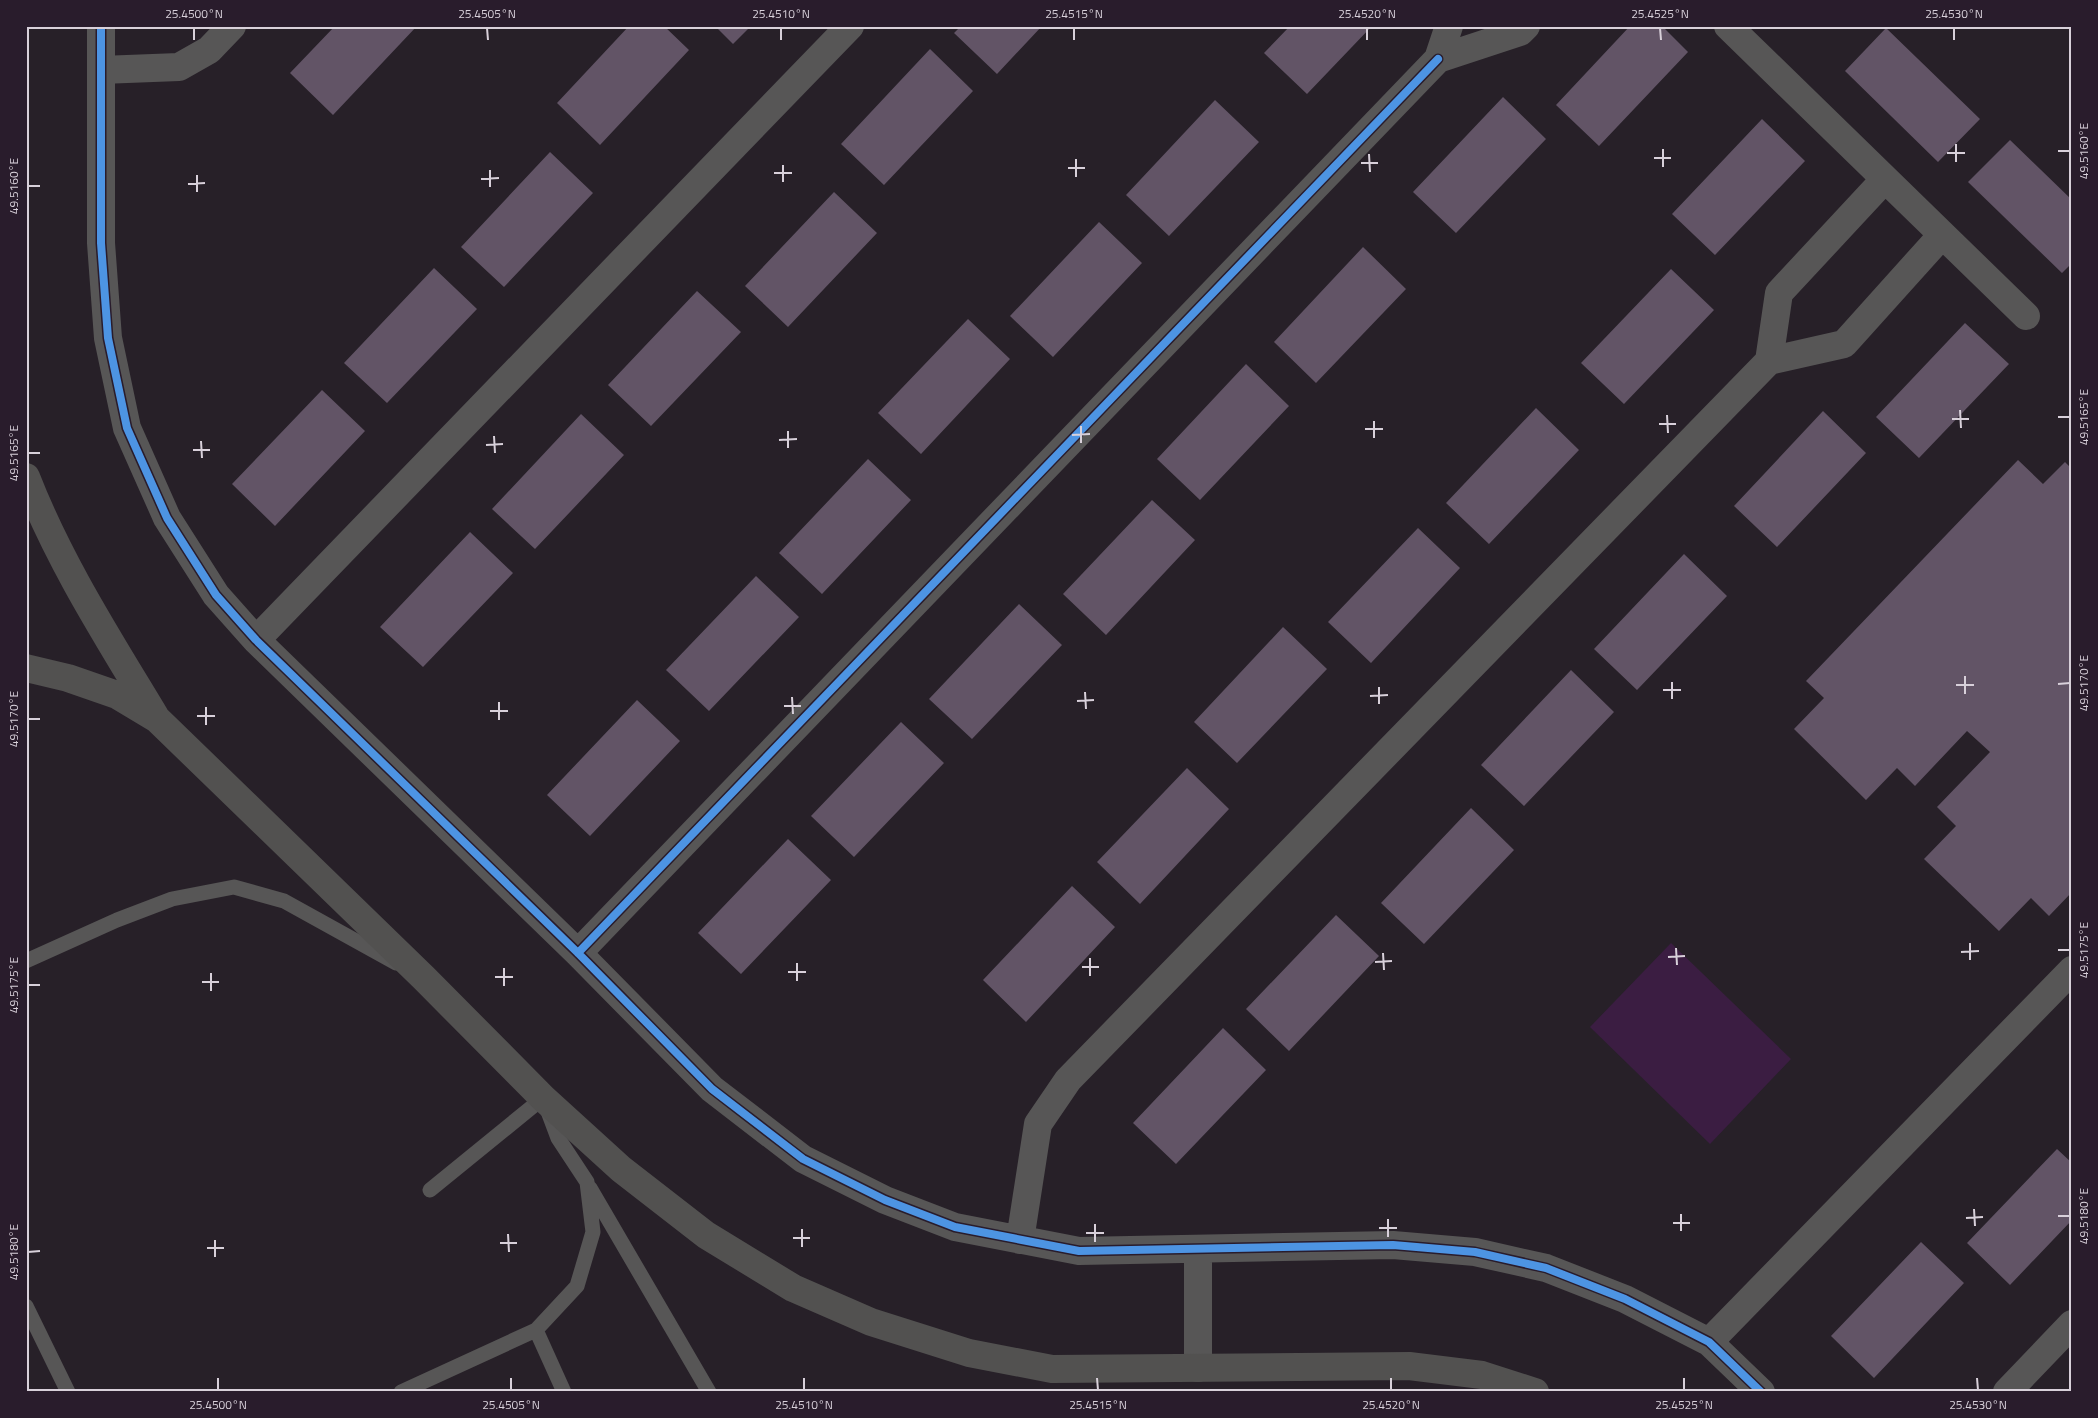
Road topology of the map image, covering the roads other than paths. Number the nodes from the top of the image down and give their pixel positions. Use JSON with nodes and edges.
{"nodes":[{"id":1,"x":101,"y":26,"type":"edge"},
{"id":2,"x":232,"y":26,"type":"edge"},
{"id":3,"x":850,"y":26,"type":"edge"},
{"id":4,"x":1449,"y":26,"type":"edge"},
{"id":5,"x":1526,"y":26,"type":"edge"},
{"id":6,"x":1728,"y":26,"type":"edge"},
{"id":7,"x":1438,"y":59,"type":"junction"},
{"id":8,"x":101,"y":70,"type":"junction"},
{"id":9,"x":1885,"y":179,"type":"junction"},
{"id":10,"x":1942,"y":234,"type":"junction"},
{"id":11,"x":2026,"y":316,"type":"dead end"},
{"id":12,"x":1769,"y":361,"type":"junction"},
{"id":13,"x":26,"y":477,"type":"edge"},
{"id":14,"x":256,"y":640,"type":"junction"},
{"id":15,"x":26,"y":668,"type":"edge"},
{"id":16,"x":157,"y":720,"type":"junction"},
{"id":17,"x":578,"y":953,"type":"junction"},
{"id":18,"x":26,"y":961,"type":"edge"},
{"id":19,"x":2072,"y":970,"type":"edge"},
{"id":20,"x":424,"y":978,"type":"junction"},
{"id":21,"x":543,"y":1098,"type":"junction"},
{"id":22,"x":587,"y":1182,"type":"junction"},
{"id":23,"x":430,"y":1190,"type":"dead end"},
{"id":24,"x":1020,"y":1240,"type":"junction"},
{"id":25,"x":1198,"y":1249,"type":"junction"},
{"id":26,"x":26,"y":1306,"type":"edge"},
{"id":27,"x":2072,"y":1324,"type":"edge"},
{"id":28,"x":536,"y":1330,"type":"junction"},
{"id":29,"x":1709,"y":1342,"type":"junction"},
{"id":30,"x":1198,"y":1368,"type":"junction"},
{"id":31,"x":68,"y":1392,"type":"edge"},
{"id":32,"x":401,"y":1392,"type":"edge"},
{"id":33,"x":564,"y":1392,"type":"edge"},
{"id":34,"x":709,"y":1392,"type":"edge"},
{"id":35,"x":1535,"y":1392,"type":"edge"},
{"id":36,"x":1761,"y":1392,"type":"edge"},
{"id":37,"x":2007,"y":1392,"type":"edge"}],
"edges":[{"from":1,"to":8,"type":"street"},
{"from":2,"to":8,"type":"street"},
{"from":3,"to":14,"type":"street"},
{"from":4,"to":7,"type":"street"},
{"from":5,"to":7,"type":"street"},
{"from":6,"to":9,"type":"street"},
{"from":7,"to":17,"type":"street"},
{"from":8,"to":14,"type":"street"},
{"from":9,"to":10,"type":"street"},
{"from":9,"to":12,"type":"street"},
{"from":10,"to":11,"type":"street"},
{"from":10,"to":12,"type":"street"},
{"from":12,"to":24,"type":"street"},
{"from":13,"to":16,"type":"main road"},
{"from":14,"to":17,"type":"street"},
{"from":15,"to":16,"type":"main road"},
{"from":16,"to":20,"type":"main road"},
{"from":17,"to":24,"type":"street"},
{"from":18,"to":20,"type":"lane"},
{"from":19,"to":29,"type":"street"},
{"from":20,"to":21,"type":"main road"},
{"from":21,"to":22,"type":"lane"},
{"from":21,"to":23,"type":"lane"},
{"from":21,"to":30,"type":"main road"},
{"from":22,"to":28,"type":"lane"},
{"from":22,"to":34,"type":"lane"},
{"from":24,"to":25,"type":"street"},
{"from":25,"to":29,"type":"street"},
{"from":25,"to":30,"type":"street"},
{"from":26,"to":31,"type":"lane"},
{"from":27,"to":37,"type":"street"},
{"from":28,"to":32,"type":"lane"},
{"from":28,"to":33,"type":"lane"},
{"from":29,"to":36,"type":"street"},
{"from":30,"to":35,"type":"main road"}]}
